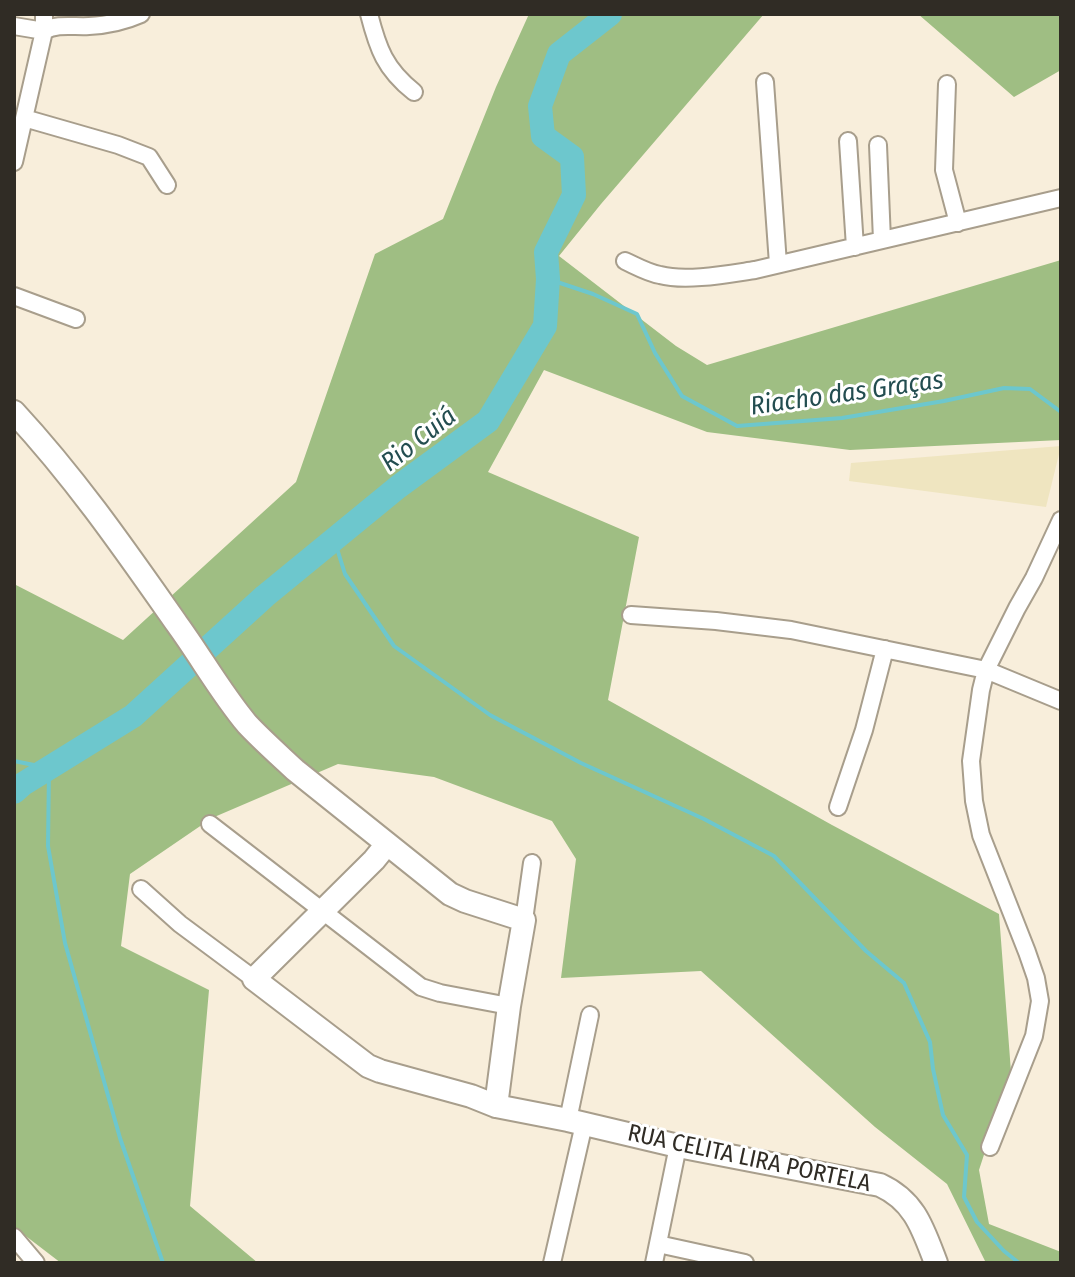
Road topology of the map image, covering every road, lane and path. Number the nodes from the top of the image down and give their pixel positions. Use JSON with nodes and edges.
{"nodes":[{"id":1,"x":141,"y":14,"type":"edge"},
{"id":2,"x":369,"y":14,"type":"edge"},
{"id":3,"x":44,"y":23,"type":"edge"},
{"id":4,"x":14,"y":26,"type":"edge"},
{"id":5,"x":765,"y":82,"type":"dead end"},
{"id":6,"x":947,"y":84,"type":"dead end"},
{"id":7,"x":414,"y":92,"type":"dead end"},
{"id":8,"x":24,"y":118,"type":"junction"},
{"id":9,"x":848,"y":141,"type":"dead end"},
{"id":10,"x":878,"y":145,"type":"dead end"},
{"id":11,"x":14,"y":162,"type":"edge"},
{"id":12,"x":167,"y":185,"type":"dead end"},
{"id":13,"x":1061,"y":198,"type":"edge"},
{"id":14,"x":958,"y":223,"type":"junction"},
{"id":15,"x":882,"y":240,"type":"junction"},
{"id":16,"x":855,"y":247,"type":"junction"},
{"id":17,"x":625,"y":261,"type":"dead end"},
{"id":18,"x":778,"y":264,"type":"junction"},
{"id":19,"x":14,"y":296,"type":"edge"},
{"id":20,"x":76,"y":319,"type":"dead end"},
{"id":21,"x":14,"y":412,"type":"edge"},
{"id":22,"x":1061,"y":520,"type":"edge"},
{"id":23,"x":631,"y":615,"type":"dead end"},
{"id":24,"x":885,"y":649,"type":"junction"},
{"id":25,"x":986,"y":670,"type":"junction"},
{"id":26,"x":1061,"y":701,"type":"edge"},
{"id":27,"x":838,"y":807,"type":"dead end"},
{"id":28,"x":210,"y":824,"type":"dead end"},
{"id":29,"x":386,"y":851,"type":"junction"},
{"id":30,"x":532,"y":863,"type":"dead end"},
{"id":31,"x":141,"y":889,"type":"dead end"},
{"id":32,"x":323,"y":910,"type":"junction"},
{"id":33,"x":524,"y":920,"type":"junction"},
{"id":34,"x":254,"y":979,"type":"junction"},
{"id":35,"x":509,"y":1006,"type":"junction"},
{"id":36,"x":590,"y":1015,"type":"dead end"},
{"id":37,"x":497,"y":1099,"type":"junction"},
{"id":38,"x":576,"y":1122,"type":"junction"},
{"id":39,"x":678,"y":1146,"type":"junction"},
{"id":40,"x":990,"y":1147,"type":"dead end"},
{"id":41,"x":14,"y":1237,"type":"edge"},
{"id":42,"x":658,"y":1244,"type":"junction"},
{"id":43,"x":36,"y":1263,"type":"edge"},
{"id":44,"x":552,"y":1263,"type":"edge"},
{"id":45,"x":654,"y":1263,"type":"edge"},
{"id":46,"x":745,"y":1263,"type":"edge"},
{"id":47,"x":936,"y":1263,"type":"edge"}],
"edges":[{"from":1,"to":3,"type":"street"},
{"from":2,"to":7,"type":"street"},
{"from":3,"to":4,"type":"street"},
{"from":3,"to":8,"type":"street"},
{"from":5,"to":18,"type":"street"},
{"from":6,"to":14,"type":"street"},
{"from":8,"to":11,"type":"street"},
{"from":8,"to":12,"type":"street"},
{"from":9,"to":16,"type":"street"},
{"from":10,"to":15,"type":"street"},
{"from":13,"to":14,"type":"street"},
{"from":14,"to":15,"type":"street"},
{"from":15,"to":16,"type":"street"},
{"from":16,"to":18,"type":"street"},
{"from":17,"to":18,"type":"street"},
{"from":19,"to":20,"type":"street"},
{"from":21,"to":29,"type":"main road"},
{"from":22,"to":25,"type":"street"},
{"from":23,"to":24,"type":"street"},
{"from":24,"to":25,"type":"street"},
{"from":24,"to":27,"type":"street"},
{"from":25,"to":26,"type":"street"},
{"from":25,"to":40,"type":"street"},
{"from":28,"to":32,"type":"street"},
{"from":29,"to":32,"type":"main road"},
{"from":29,"to":33,"type":"main road"},
{"from":30,"to":33,"type":"street"},
{"from":31,"to":34,"type":"street","name":"RUA CELITA LIRA PORTELA"},
{"from":32,"to":34,"type":"main road"},
{"from":32,"to":35,"type":"street"},
{"from":33,"to":35,"type":"main road"},
{"from":34,"to":37,"type":"main road","name":"RUA CELITA LIRA PORTELA"},
{"from":35,"to":37,"type":"main road"},
{"from":36,"to":38,"type":"street"},
{"from":37,"to":38,"type":"main road","name":"RUA CELITA LIRA PORTELA"},
{"from":38,"to":39,"type":"main road","name":"RUA CELITA LIRA PORTELA"},
{"from":38,"to":44,"type":"street"},
{"from":39,"to":42,"type":"street"},
{"from":39,"to":47,"type":"main road","name":"RUA CELITA LIRA PORTELA"},
{"from":41,"to":43,"type":"street"},
{"from":42,"to":45,"type":"street"},
{"from":42,"to":46,"type":"street"}]}
